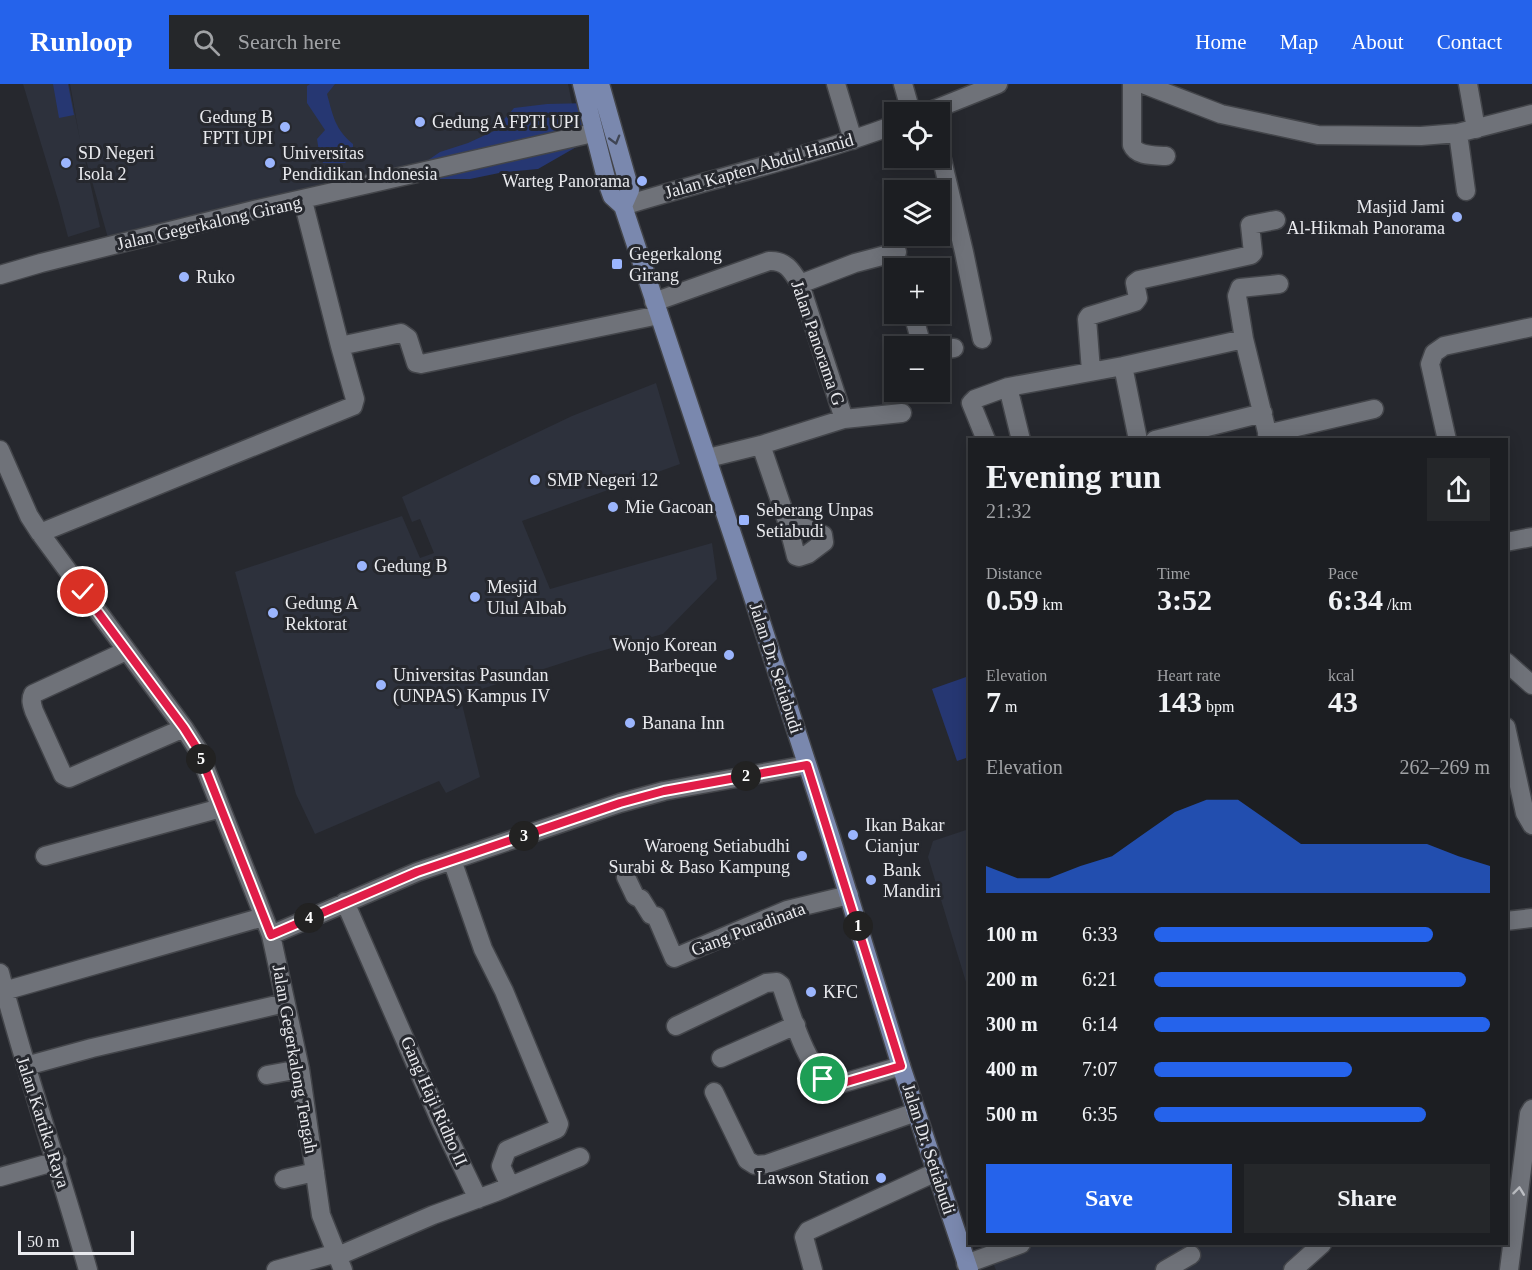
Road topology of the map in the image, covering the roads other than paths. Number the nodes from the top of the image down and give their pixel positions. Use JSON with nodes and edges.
{"nodes":[{"id":1,"x":582,"y":84,"type":"edge"},
{"id":2,"x":600,"y":84,"type":"edge"},
{"id":3,"x":836,"y":84,"type":"edge"},
{"id":4,"x":903,"y":84,"type":"edge"},
{"id":5,"x":998,"y":84,"type":"edge"},
{"id":6,"x":1132,"y":84,"type":"edge"},
{"id":7,"x":1143,"y":84,"type":"edge"},
{"id":8,"x":1468,"y":84,"type":"edge"},
{"id":9,"x":908,"y":102,"type":"edge"},
{"id":10,"x":950,"y":104,"type":"edge"},
{"id":11,"x":1532,"y":114,"type":"edge"},
{"id":12,"x":884,"y":129,"type":"edge"},
{"id":13,"x":1476,"y":129,"type":"junction"},
{"id":14,"x":594,"y":133,"type":"junction"},
{"id":15,"x":1458,"y":133,"type":"junction"},
{"id":16,"x":853,"y":140,"type":"junction"},
{"id":17,"x":1166,"y":156,"type":"dead end"},
{"id":18,"x":944,"y":168,"type":"edge"},
{"id":19,"x":1466,"y":191,"type":"dead end"},
{"id":20,"x":303,"y":201,"type":"junction"},
{"id":21,"x":623,"y":206,"type":"junction"},
{"id":22,"x":1276,"y":220,"type":"dead end"},
{"id":23,"x":884,"y":262,"type":"edge"},
{"id":24,"x":0,"y":274,"type":"edge"},
{"id":25,"x":800,"y":284,"type":"junction"},
{"id":26,"x":1279,"y":284,"type":"dead end"},
{"id":27,"x":657,"y":308,"type":"junction"},
{"id":28,"x":1532,"y":327,"type":"edge"},
{"id":29,"x":982,"y":339,"type":"dead end"},
{"id":30,"x":1244,"y":339,"type":"junction"},
{"id":31,"x":340,"y":346,"type":"junction"},
{"id":32,"x":1123,"y":366,"type":"junction"},
{"id":33,"x":1091,"y":371,"type":"junction"},
{"id":34,"x":1008,"y":387,"type":"junction"},
{"id":35,"x":1374,"y":409,"type":"dead end"},
{"id":36,"x":902,"y":413,"type":"dead end"},
{"id":37,"x":1263,"y":413,"type":"junction"},
{"id":38,"x":844,"y":419,"type":"junction"},
{"id":39,"x":1268,"y":437,"type":"edge"},
{"id":40,"x":985,"y":438,"type":"edge"},
{"id":41,"x":1021,"y":438,"type":"edge"},
{"id":42,"x":1138,"y":438,"type":"edge"},
{"id":43,"x":1163,"y":438,"type":"edge"},
{"id":44,"x":1447,"y":438,"type":"edge"},
{"id":45,"x":761,"y":445,"type":"junction"},
{"id":46,"x":0,"y":450,"type":"edge"},
{"id":47,"x":708,"y":458,"type":"junction"},
{"id":48,"x":787,"y":521,"type":"dead end"},
{"id":49,"x":40,"y":533,"type":"junction"},
{"id":50,"x":1532,"y":537,"type":"edge"},
{"id":51,"x":1508,"y":542,"type":"edge"},
{"id":52,"x":126,"y":651,"type":"junction"},
{"id":53,"x":1508,"y":664,"type":"edge"},
{"id":54,"x":1532,"y":685,"type":"edge"},
{"id":55,"x":184,"y":728,"type":"junction"},
{"id":56,"x":1508,"y":736,"type":"edge"},
{"id":57,"x":807,"y":765,"type":"junction"},
{"id":58,"x":221,"y":808,"type":"junction"},
{"id":59,"x":1532,"y":825,"type":"edge"},
{"id":60,"x":45,"y":856,"type":"dead end"},
{"id":61,"x":452,"y":860,"type":"junction"},
{"id":62,"x":626,"y":877,"type":"dead end"},
{"id":63,"x":849,"y":895,"type":"junction"},
{"id":64,"x":345,"y":902,"type":"junction"},
{"id":65,"x":263,"y":917,"type":"junction"},
{"id":66,"x":1532,"y":918,"type":"edge"},
{"id":67,"x":1508,"y":921,"type":"edge"},
{"id":68,"x":271,"y":935,"type":"junction"},
{"id":69,"x":2,"y":982,"type":"edge"},
{"id":70,"x":285,"y":1002,"type":"junction"},
{"id":71,"x":796,"y":1025,"type":"junction"},
{"id":72,"x":676,"y":1026,"type":"dead end"},
{"id":73,"x":8,"y":1037,"type":"edge"},
{"id":74,"x":722,"y":1058,"type":"dead end"},
{"id":75,"x":26,"y":1066,"type":"junction"},
{"id":76,"x":901,"y":1066,"type":"junction"},
{"id":77,"x":300,"y":1068,"type":"junction"},
{"id":78,"x":267,"y":1075,"type":"dead end"},
{"id":79,"x":714,"y":1092,"type":"dead end"},
{"id":80,"x":1532,"y":1109,"type":"edge"},
{"id":81,"x":916,"y":1112,"type":"junction"},
{"id":82,"x":580,"y":1157,"type":"dead end"},
{"id":83,"x":57,"y":1161,"type":"junction"},
{"id":84,"x":315,"y":1172,"type":"junction"},
{"id":85,"x":936,"y":1172,"type":"junction"},
{"id":86,"x":0,"y":1177,"type":"edge"},
{"id":87,"x":284,"y":1179,"type":"dead end"},
{"id":88,"x":510,"y":1186,"type":"junction"},
{"id":89,"x":478,"y":1198,"type":"junction"},
{"id":90,"x":1019,"y":1245,"type":"edge"},
{"id":91,"x":1321,"y":1245,"type":"edge"},
{"id":92,"x":1191,"y":1255,"type":"dead end"},
{"id":93,"x":339,"y":1260,"type":"edge"},
{"id":94,"x":968,"y":1267,"type":"edge"},
{"id":95,"x":1301,"y":1267,"type":"edge"},
{"id":96,"x":88,"y":1270,"type":"edge"},
{"id":97,"x":276,"y":1270,"type":"edge"},
{"id":98,"x":813,"y":1270,"type":"edge"},
{"id":99,"x":1165,"y":1270,"type":"edge"},
{"id":100,"x":1509,"y":1270,"type":"edge"}],
"edges":[{"from":1,"to":14,"type":"main road","name":"Jalan Dr. Setiabudi"},
{"from":2,"to":21,"type":"main road","name":"Jalan Dr. Setiabudi","one_way":true},
{"from":3,"to":16,"type":"street"},
{"from":4,"to":9,"type":"street"},
{"from":5,"to":10,"type":"street"},
{"from":6,"to":17,"type":"street"},
{"from":7,"to":15,"type":"street"},
{"from":8,"to":13,"type":"street"},
{"from":11,"to":13,"type":"street"},
{"from":12,"to":16,"type":"street","name":"Jalan Kapten Abdul Hamid"},
{"from":13,"to":15,"type":"street"},
{"from":14,"to":20,"type":"street","name":"Jalan Gegerkalong Girang"},
{"from":14,"to":21,"type":"main road","name":"Jalan Dr. Setiabudi"},
{"from":15,"to":19,"type":"street"},
{"from":16,"to":21,"type":"street","name":"Jalan Kapten Abdul Hamid"},
{"from":18,"to":29,"type":"street"},
{"from":20,"to":24,"type":"street","name":"Jalan Gegerkalong Girang"},
{"from":20,"to":31,"type":"street"},
{"from":21,"to":27,"type":"main road","name":"Jalan Dr. Setiabudi"},
{"from":22,"to":33,"type":"street"},
{"from":23,"to":25,"type":"street"},
{"from":25,"to":27,"type":"street","name":"Jalan Panorama G"},
{"from":25,"to":38,"type":"street","name":"Jalan Panorama G"},
{"from":26,"to":30,"type":"street"},
{"from":27,"to":31,"type":"street","name":"Jalan Panorama G"},
{"from":27,"to":47,"type":"main road","name":"Jalan Dr. Setiabudi"},
{"from":28,"to":44,"type":"street"},
{"from":30,"to":32,"type":"street"},
{"from":30,"to":37,"type":"street"},
{"from":31,"to":49,"type":"street"},
{"from":32,"to":33,"type":"street"},
{"from":32,"to":42,"type":"street"},
{"from":33,"to":34,"type":"street"},
{"from":34,"to":40,"type":"street"},
{"from":34,"to":41,"type":"street"},
{"from":35,"to":39,"type":"street"},
{"from":36,"to":38,"type":"street"},
{"from":37,"to":39,"type":"street"},
{"from":37,"to":43,"type":"street"},
{"from":38,"to":45,"type":"street"},
{"from":45,"to":47,"type":"street"},
{"from":45,"to":48,"type":"street"},
{"from":46,"to":49,"type":"street","name":"Jalan Gegerkalong Tengah"},
{"from":47,"to":57,"type":"main road","name":"Jalan Dr. Setiabudi"},
{"from":49,"to":52,"type":"street","name":"Jalan Gegerkalong Tengah"},
{"from":50,"to":51,"type":"street"},
{"from":52,"to":55,"type":"street","name":"Jalan Gegerkalong Tengah"},
{"from":52,"to":55,"type":"street"},
{"from":53,"to":54,"type":"street"},
{"from":55,"to":58,"type":"street","name":"Jalan Gegerkalong Tengah"},
{"from":56,"to":59,"type":"street"},
{"from":57,"to":61,"type":"street"},
{"from":57,"to":63,"type":"main road","name":"Jalan Dr. Setiabudi"},
{"from":58,"to":60,"type":"street"},
{"from":58,"to":65,"type":"street","name":"Jalan Gegerkalong Tengah"},
{"from":61,"to":64,"type":"street"},
{"from":61,"to":88,"type":"street"},
{"from":62,"to":63,"type":"street","name":"Gang Puradinata"},
{"from":63,"to":76,"type":"main road","name":"Jalan Dr. Setiabudi"},
{"from":64,"to":68,"type":"street"},
{"from":64,"to":89,"type":"street","name":"Gang Haji Ridho II"},
{"from":65,"to":68,"type":"street","name":"Jalan Gegerkalong Tengah"},
{"from":65,"to":69,"type":"street"},
{"from":66,"to":67,"type":"street"},
{"from":68,"to":70,"type":"street","name":"Jalan Gegerkalong Tengah"},
{"from":69,"to":73,"type":"street","name":"Jalan Kartika Raya"},
{"from":70,"to":75,"type":"street"},
{"from":70,"to":77,"type":"street","name":"Jalan Gegerkalong Tengah"},
{"from":71,"to":72,"type":"street"},
{"from":71,"to":74,"type":"street"},
{"from":71,"to":76,"type":"street"},
{"from":73,"to":75,"type":"street","name":"Jalan Kartika Raya"},
{"from":75,"to":83,"type":"street","name":"Jalan Kartika Raya"},
{"from":76,"to":81,"type":"main road","name":"Jalan Dr. Setiabudi"},
{"from":77,"to":78,"type":"street"},
{"from":77,"to":84,"type":"street","name":"Jalan Gegerkalong Tengah"},
{"from":79,"to":81,"type":"street"},
{"from":100,"to":80,"type":"street","one_way":true},
{"from":81,"to":85,"type":"main road","name":"Jalan Dr. Setiabudi"},
{"from":82,"to":88,"type":"street"},
{"from":83,"to":86,"type":"street"},
{"from":83,"to":96,"type":"street","name":"Jalan Kartika Raya"},
{"from":84,"to":87,"type":"street"},
{"from":84,"to":93,"type":"street","name":"Jalan Gegerkalong Tengah"},
{"from":85,"to":94,"type":"main road","name":"Jalan Dr. Setiabudi"},
{"from":85,"to":98,"type":"street"},
{"from":88,"to":89,"type":"street"},
{"from":89,"to":93,"type":"street"},
{"from":90,"to":94,"type":"street"},
{"from":91,"to":95,"type":"street"},
{"from":92,"to":99,"type":"street"},
{"from":93,"to":97,"type":"street"}]}
